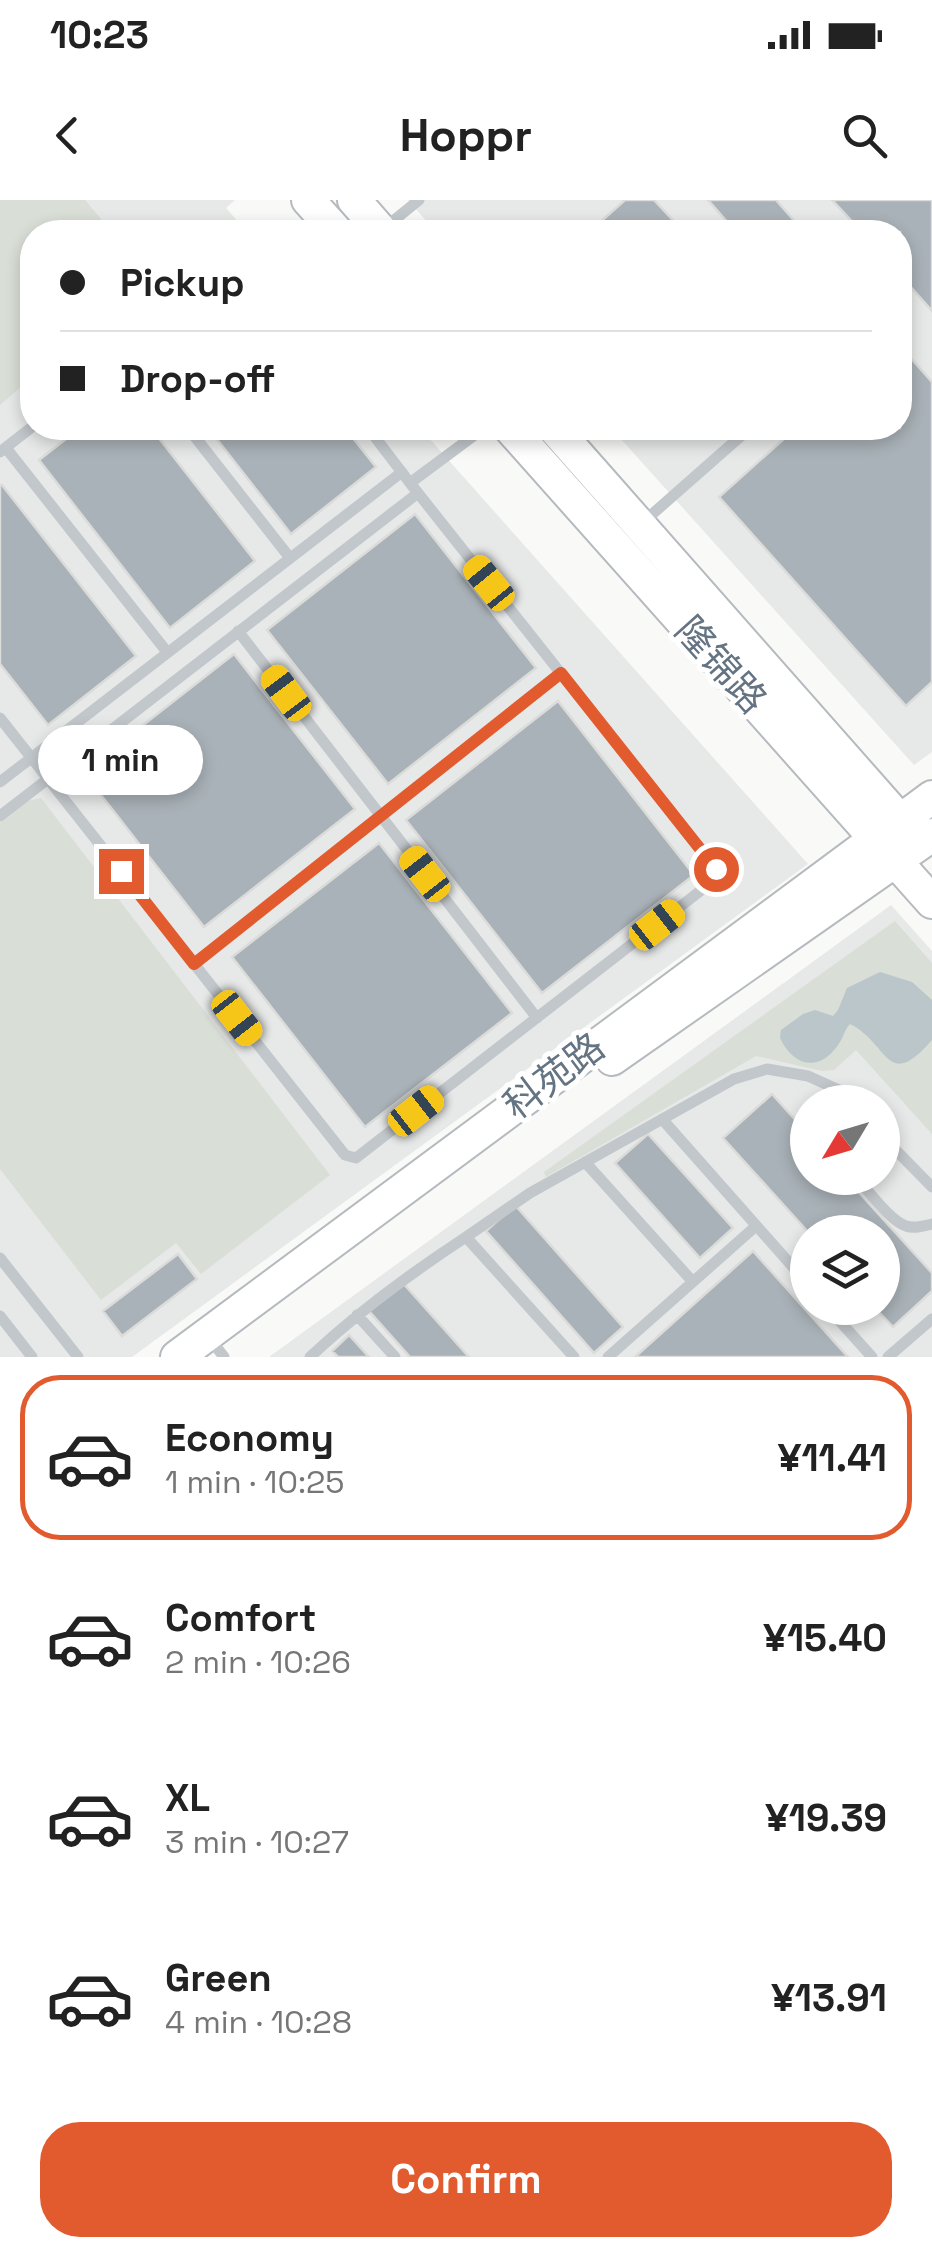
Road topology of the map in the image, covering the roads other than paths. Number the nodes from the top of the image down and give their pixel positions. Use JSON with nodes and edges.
{"nodes":[{"id":1,"x":308,"y":200,"type":"edge"},
{"id":2,"x":354,"y":200,"type":"edge"},
{"id":3,"x":420,"y":200,"type":"edge"},
{"id":4,"x":326,"y":220,"type":"edge"},
{"id":5,"x":370,"y":220,"type":"edge"},
{"id":6,"x":395,"y":220,"type":"edge"},
{"id":7,"x":197,"y":440,"type":"edge"},
{"id":8,"x":377,"y":440,"type":"edge"},
{"id":9,"x":468,"y":440,"type":"edge"},
{"id":10,"x":523,"y":440,"type":"edge"},
{"id":11,"x":562,"y":440,"type":"edge"},
{"id":12,"x":736,"y":440,"type":"edge"},
{"id":13,"x":3,"y":450,"type":"edge"},
{"id":14,"x":410,"y":482,"type":"junction"},
{"id":15,"x":628,"y":536,"type":"junction"},
{"id":16,"x":290,"y":558,"type":"junction"},
{"id":17,"x":238,"y":631,"type":"junction"},
{"id":18,"x":168,"y":652,"type":"junction"},
{"id":19,"x":561,"y":673,"type":"junction"},
{"id":20,"x":0,"y":718,"type":"edge"},
{"id":21,"x":31,"y":758,"type":"junction"},
{"id":22,"x":48,"y":778,"type":"junction"},
{"id":23,"x":0,"y":782,"type":"edge"},
{"id":24,"x":932,"y":796,"type":"edge"},
{"id":25,"x":0,"y":816,"type":"edge"},
{"id":26,"x":381,"y":816,"type":"junction"},
{"id":27,"x":909,"y":842,"type":"edge"},
{"id":28,"x":932,"y":902,"type":"edge"},
{"id":29,"x":194,"y":964,"type":"junction"},
{"id":30,"x":537,"y":1018,"type":"junction"},
{"id":31,"x":828,"y":1085,"type":"edge"},
{"id":32,"x":662,"y":1119,"type":"junction"},
{"id":33,"x":900,"y":1154,"type":"edge"},
{"id":34,"x":585,"y":1162,"type":"junction"},
{"id":35,"x":932,"y":1187,"type":"edge"},
{"id":36,"x":872,"y":1195,"type":"edge"},
{"id":37,"x":932,"y":1224,"type":"edge"},
{"id":38,"x":756,"y":1226,"type":"junction"},
{"id":39,"x":466,"y":1237,"type":"junction"},
{"id":40,"x":0,"y":1258,"type":"edge"},
{"id":41,"x":790,"y":1264,"type":"edge"},
{"id":42,"x":693,"y":1282,"type":"junction"},
{"id":43,"x":357,"y":1315,"type":"junction"},
{"id":44,"x":0,"y":1316,"type":"edge"},
{"id":45,"x":932,"y":1319,"type":"edge"},
{"id":46,"x":843,"y":1325,"type":"edge"},
{"id":47,"x":215,"y":1354,"type":"edge"},
{"id":48,"x":318,"y":1354,"type":"edge"},
{"id":49,"x":72,"y":1355,"type":"edge"},
{"id":50,"x":32,"y":1357,"type":"edge"},
{"id":51,"x":177,"y":1357,"type":"edge"},
{"id":52,"x":394,"y":1357,"type":"edge"},
{"id":53,"x":574,"y":1357,"type":"edge"},
{"id":54,"x":608,"y":1357,"type":"edge"},
{"id":55,"x":872,"y":1357,"type":"edge"},
{"id":56,"x":888,"y":1357,"type":"edge"}],
"edges":[{"from":1,"to":4,"type":"street"},
{"from":2,"to":5,"type":"street"},
{"from":3,"to":6,"type":"lane"},
{"from":7,"to":16,"type":"lane"},
{"from":8,"to":14,"type":"lane"},
{"from":9,"to":14,"type":"lane"},
{"from":10,"to":15,"type":"street","name":"隆锦路"},
{"from":11,"to":15,"type":"street","name":"隆锦路"},
{"from":12,"to":15,"type":"lane"},
{"from":13,"to":18,"type":"lane"},
{"from":14,"to":16,"type":"lane"},
{"from":14,"to":17,"type":"lane"},
{"from":14,"to":19,"type":"lane"},
{"from":15,"to":27,"type":"street","name":"隆锦路"},
{"from":16,"to":18,"type":"lane"},
{"from":17,"to":22,"type":"lane"},
{"from":17,"to":26,"type":"lane"},
{"from":18,"to":21,"type":"lane"},
{"from":19,"to":26,"type":"lane"},
{"from":19,"to":30,"type":"lane"},
{"from":20,"to":21,"type":"lane"},
{"from":21,"to":22,"type":"lane"},
{"from":21,"to":23,"type":"lane"},
{"from":22,"to":25,"type":"lane"},
{"from":22,"to":29,"type":"lane"},
{"from":24,"to":27,"type":"street","name":"科苑路"},
{"from":26,"to":29,"type":"lane"},
{"from":26,"to":30,"type":"lane"},
{"from":27,"to":28,"type":"street","name":"隆锦路"},
{"from":27,"to":47,"type":"street","name":"科苑路"},
{"from":27,"to":51,"type":"street","name":"科苑路"},
{"from":29,"to":30,"type":"lane"},
{"from":31,"to":32,"type":"lane"},
{"from":32,"to":34,"type":"lane"},
{"from":32,"to":38,"type":"lane"},
{"from":33,"to":35,"type":"lane"},
{"from":34,"to":39,"type":"lane"},
{"from":34,"to":42,"type":"lane"},
{"from":36,"to":37,"type":"lane"},
{"from":38,"to":41,"type":"lane"},
{"from":38,"to":42,"type":"lane"},
{"from":39,"to":43,"type":"lane"},
{"from":39,"to":53,"type":"lane"},
{"from":40,"to":49,"type":"lane"},
{"from":42,"to":54,"type":"lane"},
{"from":43,"to":48,"type":"lane"},
{"from":43,"to":52,"type":"lane"},
{"from":44,"to":50,"type":"lane"},
{"from":45,"to":56,"type":"lane"},
{"from":46,"to":55,"type":"lane"}]}
